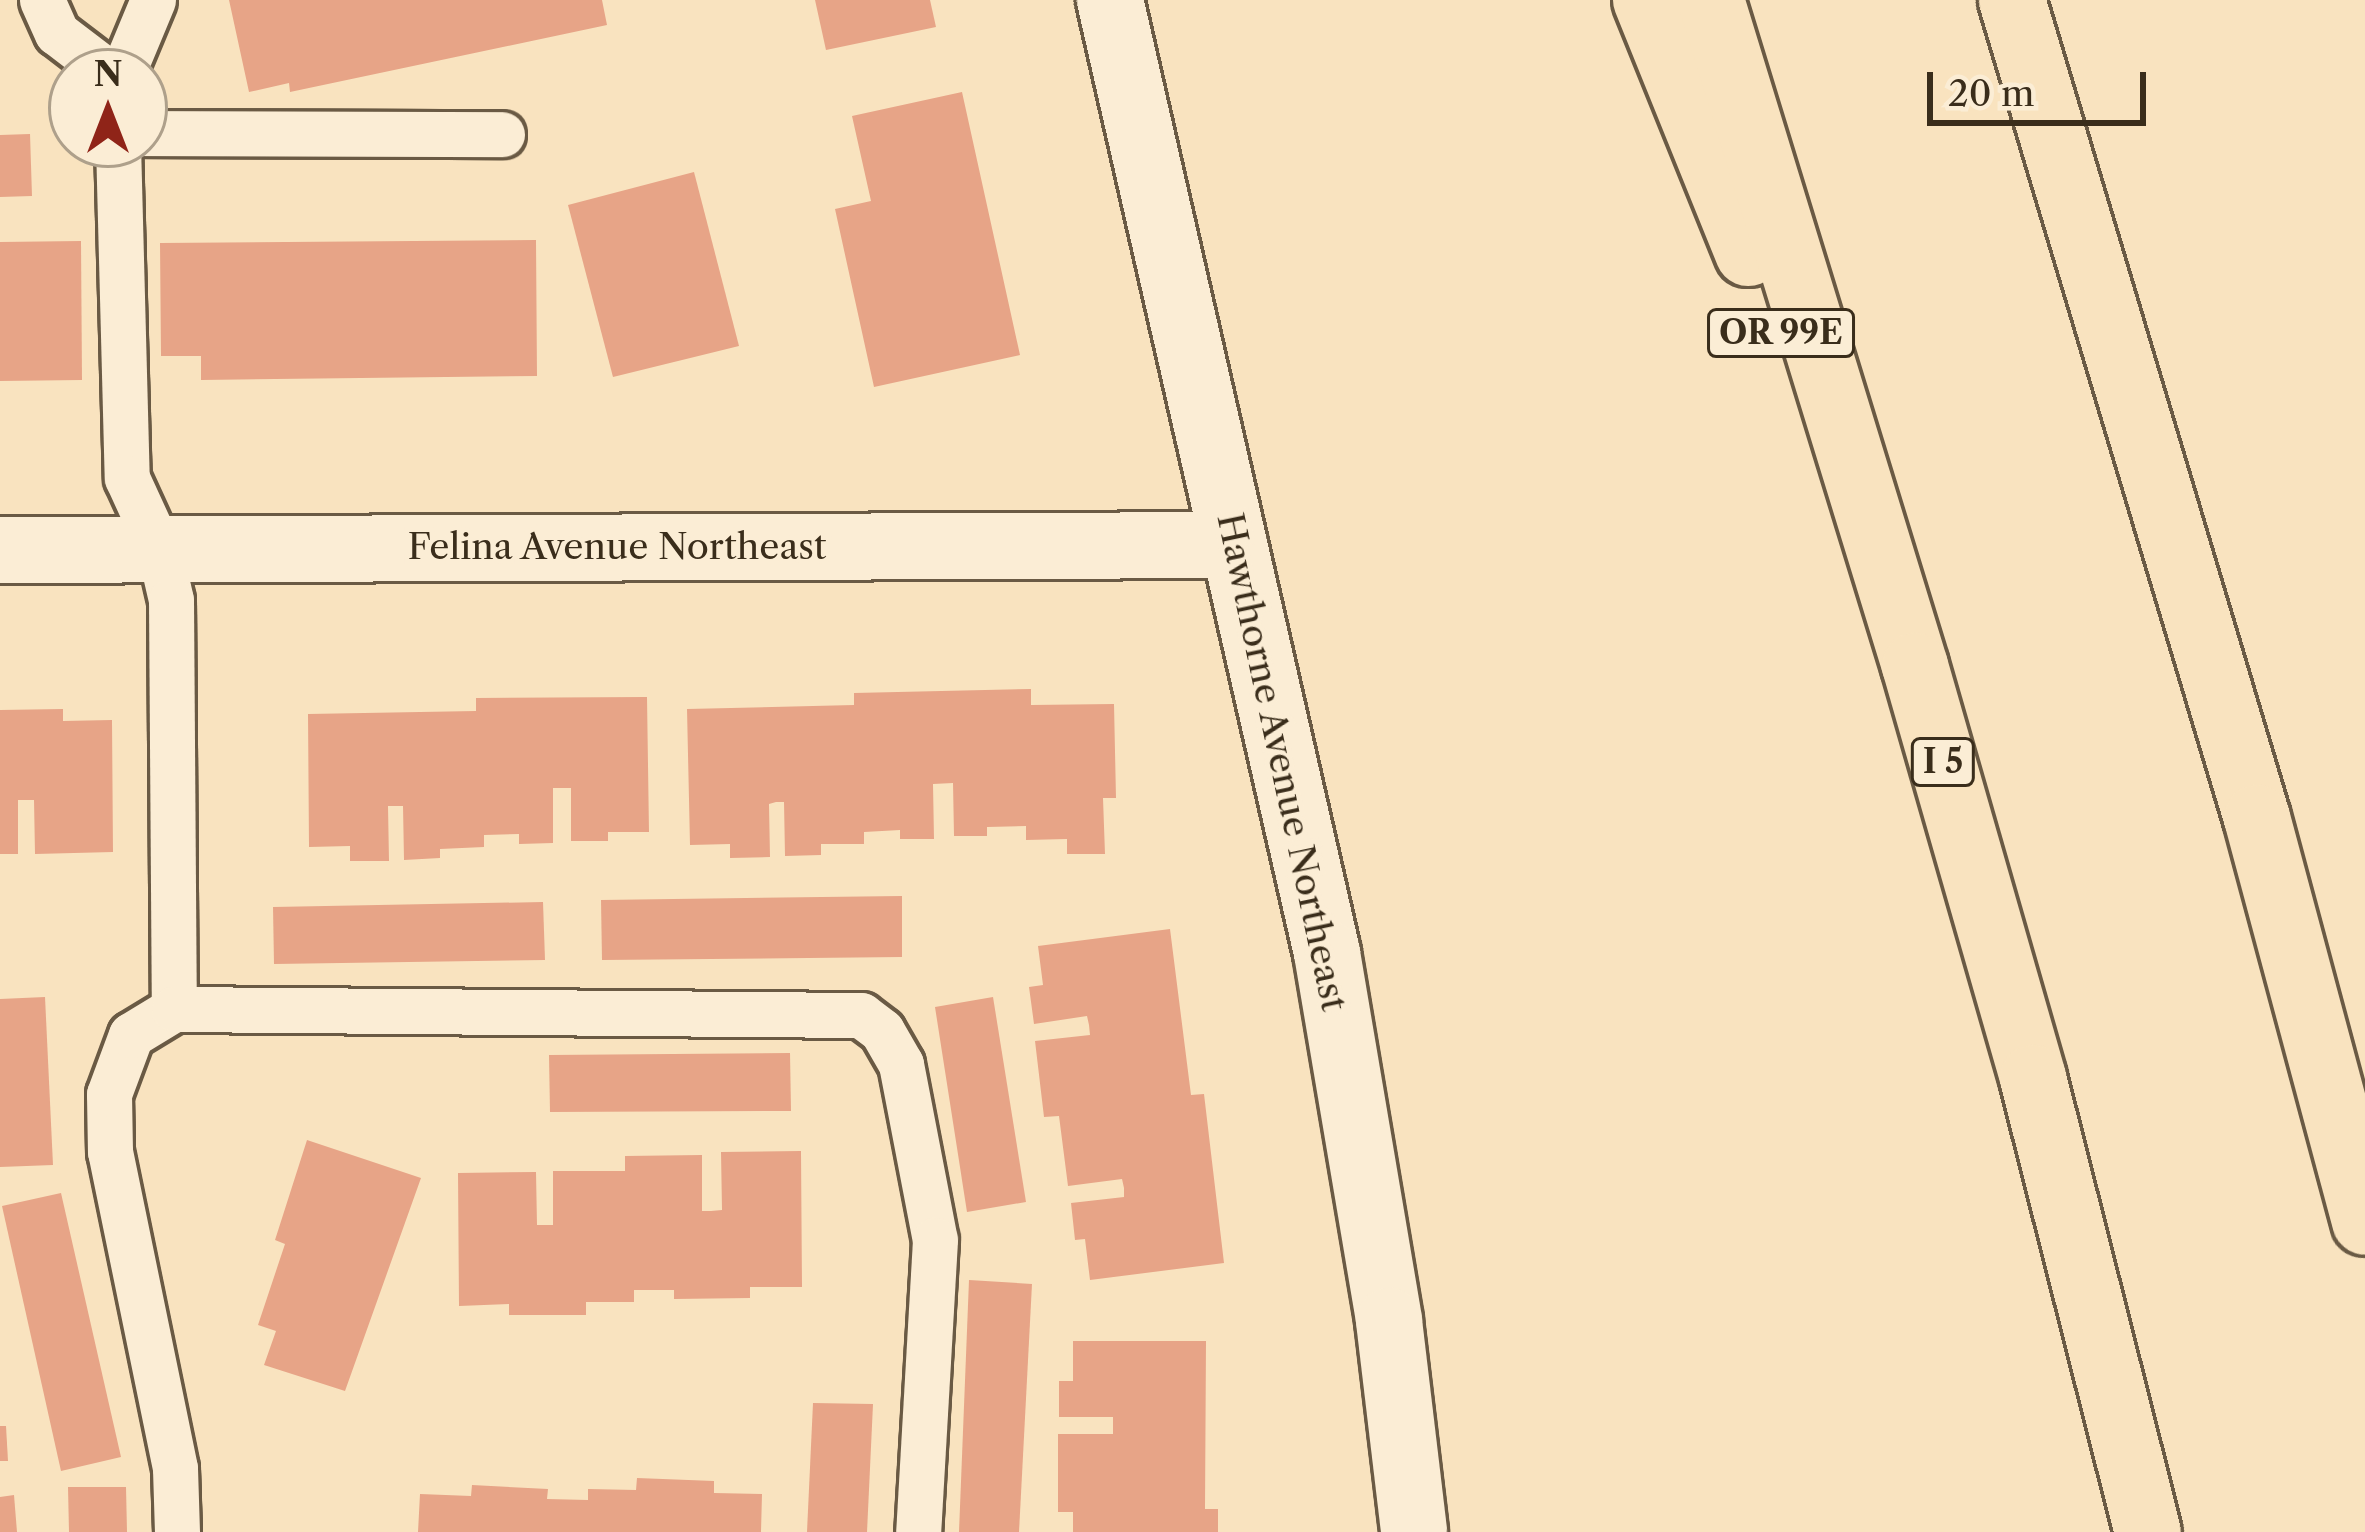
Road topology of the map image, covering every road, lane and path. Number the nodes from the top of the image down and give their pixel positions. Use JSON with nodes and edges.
{"nodes":[{"id":1,"x":42,"y":0,"type":"edge"},
{"id":2,"x":153,"y":0,"type":"edge"},
{"id":3,"x":1110,"y":0,"type":"edge"},
{"id":4,"x":1646,"y":0,"type":"edge"},
{"id":5,"x":1711,"y":0,"type":"edge"},
{"id":6,"x":2012,"y":0,"type":"edge"},
{"id":7,"x":76,"y":48,"type":"edge"},
{"id":8,"x":133,"y":48,"type":"edge"},
{"id":9,"x":168,"y":133,"type":"edge"},
{"id":10,"x":502,"y":134,"type":"dead end"},
{"id":11,"x":119,"y":168,"type":"edge"},
{"id":12,"x":1234,"y":545,"type":"junction"},
{"id":13,"x":159,"y":548,"type":"junction"},
{"id":14,"x":0,"y":550,"type":"edge"},
{"id":15,"x":1915,"y":666,"type":"junction"},
{"id":16,"x":174,"y":1009,"type":"junction"},
{"id":17,"x":2365,"y":1222,"type":"edge"},
{"id":18,"x":177,"y":1532,"type":"edge"},
{"id":19,"x":918,"y":1532,"type":"edge"},
{"id":20,"x":1414,"y":1532,"type":"edge"},
{"id":21,"x":2148,"y":1532,"type":"edge"}],
"edges":[{"from":1,"to":7,"type":"lane"},
{"from":2,"to":8,"type":"lane"},
{"from":3,"to":12,"type":"main road","name":"Hawthorne Avenue Northeast"},
{"from":4,"to":15,"type":"highway","number":"OR 99E"},
{"from":5,"to":15,"type":"highway","number":"I 5"},
{"from":6,"to":17,"type":"highway"},
{"from":9,"to":10,"type":"lane"},
{"from":11,"to":13,"type":"lane"},
{"from":12,"to":13,"type":"main road","name":"Felina Avenue Northeast"},
{"from":12,"to":20,"type":"main road","name":"Hawthorne Avenue Northeast"},
{"from":13,"to":14,"type":"main road","name":"Felina Avenue Northeast"},
{"from":13,"to":16,"type":"lane"},
{"from":15,"to":21,"type":"highway","number":"I 5"},
{"from":16,"to":18,"type":"lane"},
{"from":16,"to":19,"type":"lane"}]}
